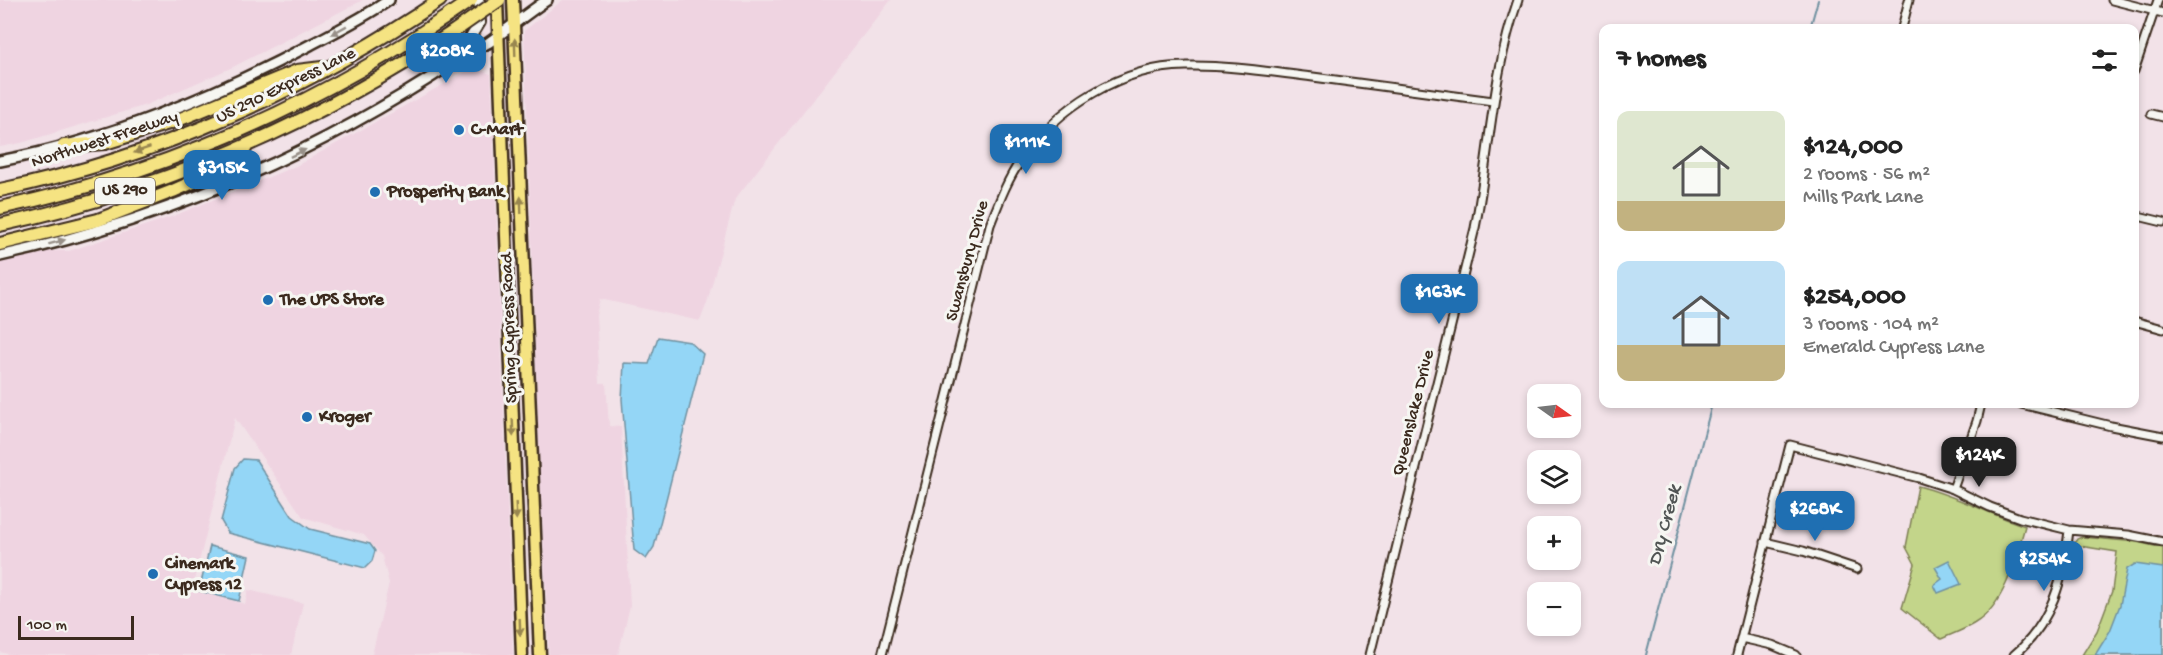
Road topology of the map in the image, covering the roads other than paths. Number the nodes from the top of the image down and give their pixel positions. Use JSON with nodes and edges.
{"nodes":[{"id":1,"x":389,"y":0,"type":"edge"},
{"id":2,"x":440,"y":0,"type":"edge"},
{"id":3,"x":471,"y":0,"type":"edge"},
{"id":4,"x":479,"y":0,"type":"edge"},
{"id":5,"x":498,"y":0,"type":"edge"},
{"id":6,"x":513,"y":0,"type":"edge"},
{"id":7,"x":547,"y":0,"type":"edge"},
{"id":8,"x":1518,"y":0,"type":"edge"},
{"id":9,"x":1909,"y":0,"type":"edge"},
{"id":10,"x":2112,"y":0,"type":"edge"},
{"id":11,"x":2158,"y":0,"type":"edge"},
{"id":12,"x":2159,"y":12,"type":"edge"},
{"id":13,"x":514,"y":22,"type":"junction"},
{"id":14,"x":1903,"y":24,"type":"edge"},
{"id":15,"x":499,"y":34,"type":"junction"},
{"id":16,"x":2139,"y":59,"type":"edge"},
{"id":17,"x":457,"y":60,"type":"junction"},
{"id":18,"x":329,"y":68,"type":"junction"},
{"id":19,"x":1493,"y":101,"type":"junction"},
{"id":20,"x":2151,"y":114,"type":"dead end"},
{"id":21,"x":2163,"y":117,"type":"edge"},
{"id":22,"x":247,"y":145,"type":"junction"},
{"id":23,"x":64,"y":146,"type":"junction"},
{"id":24,"x":0,"y":161,"type":"edge"},
{"id":25,"x":0,"y":190,"type":"edge"},
{"id":26,"x":0,"y":208,"type":"edge"},
{"id":27,"x":2139,"y":216,"type":"edge"},
{"id":28,"x":2163,"y":222,"type":"edge"},
{"id":29,"x":0,"y":225,"type":"edge"},
{"id":30,"x":0,"y":244,"type":"edge"},
{"id":31,"x":0,"y":256,"type":"edge"},
{"id":32,"x":524,"y":264,"type":"junction"},
{"id":33,"x":507,"y":266,"type":"junction"},
{"id":34,"x":2139,"y":322,"type":"edge"},
{"id":35,"x":2163,"y":329,"type":"edge"},
{"id":36,"x":1980,"y":408,"type":"edge"},
{"id":37,"x":2037,"y":408,"type":"edge"},
{"id":38,"x":2163,"y":436,"type":"edge"},
{"id":39,"x":532,"y":454,"type":"junction"},
{"id":40,"x":514,"y":456,"type":"junction"},
{"id":41,"x":1953,"y":489,"type":"junction"},
{"id":42,"x":2069,"y":530,"type":"junction"},
{"id":43,"x":1765,"y":542,"type":"junction"},
{"id":44,"x":2163,"y":542,"type":"edge"},
{"id":45,"x":1857,"y":569,"type":"dead end"},
{"id":46,"x":519,"y":598,"type":"junction"},
{"id":47,"x":538,"y":601,"type":"junction"},
{"id":48,"x":1741,"y":638,"type":"junction"},
{"id":49,"x":522,"y":655,"type":"edge"},
{"id":50,"x":540,"y":655,"type":"edge"},
{"id":51,"x":882,"y":655,"type":"edge"},
{"id":52,"x":1370,"y":655,"type":"edge"},
{"id":53,"x":1737,"y":655,"type":"edge"},
{"id":54,"x":1796,"y":655,"type":"edge"},
{"id":55,"x":2014,"y":655,"type":"edge"}],
"edges":[{"from":1,"to":23,"type":"main road","one_way":true},
{"from":2,"to":18,"type":"highway","name":"Northwest Freeway","number":"US 290"},
{"from":3,"to":26,"type":"highway","name":"US 290 Express Lane"},
{"from":4,"to":17,"type":"main road"},
{"from":5,"to":15,"type":"main road","name":"Spring Cypress Road"},
{"from":5,"to":22,"type":"highway","number":"US 290","bridge":true},
{"from":6,"to":13,"type":"main road","name":"Spring Cypress Road"},
{"from":7,"to":13,"type":"main road"},
{"from":8,"to":19,"type":"street","name":"Queenslake Drive"},
{"from":9,"to":14,"type":"street"},
{"from":10,"to":12,"type":"street"},
{"from":11,"to":12,"type":"street"},
{"from":12,"to":16,"type":"street"},
{"from":13,"to":15,"type":"main road"},
{"from":32,"to":13,"type":"main road","name":"Spring Cypress Road","one_way":true},
{"from":15,"to":17,"type":"main road"},
{"from":15,"to":33,"type":"main road","name":"Spring Cypress Road"},
{"from":31,"to":17,"type":"main road","one_way":true},
{"from":18,"to":23,"type":"highway"},
{"from":18,"to":25,"type":"highway","name":"Northwest Freeway","number":"US 290","one_way":true},
{"from":19,"to":51,"type":"street","name":"Swansbury Drive"},
{"from":19,"to":52,"type":"street","name":"Queenslake Drive"},
{"from":20,"to":21,"type":"street"},
{"from":22,"to":29,"type":"highway","number":"US 290"},
{"from":22,"to":30,"type":"highway"},
{"from":23,"to":24,"type":"main road"},
{"from":27,"to":28,"type":"street"},
{"from":32,"to":33,"type":"main road"},
{"from":32,"to":39,"type":"main road","name":"Spring Cypress Road"},
{"from":33,"to":40,"type":"main road","name":"Spring Cypress Road","one_way":true},
{"from":34,"to":35,"type":"street"},
{"from":36,"to":41,"type":"street"},
{"from":37,"to":38,"type":"street"},
{"from":39,"to":40,"type":"main road"},
{"from":39,"to":47,"type":"main road","name":"Spring Cypress Road"},
{"from":40,"to":46,"type":"main road","name":"Spring Cypress Road","one_way":true},
{"from":41,"to":42,"type":"street"},
{"from":41,"to":43,"type":"street"},
{"from":42,"to":44,"type":"street"},
{"from":42,"to":55,"type":"street"},
{"from":43,"to":45,"type":"street"},
{"from":43,"to":48,"type":"street"},
{"from":46,"to":47,"type":"main road"},
{"from":46,"to":49,"type":"main road","name":"Spring Cypress Road","one_way":true},
{"from":47,"to":50,"type":"main road","name":"Spring Cypress Road"},
{"from":48,"to":53,"type":"street"},
{"from":48,"to":54,"type":"street"}]}
